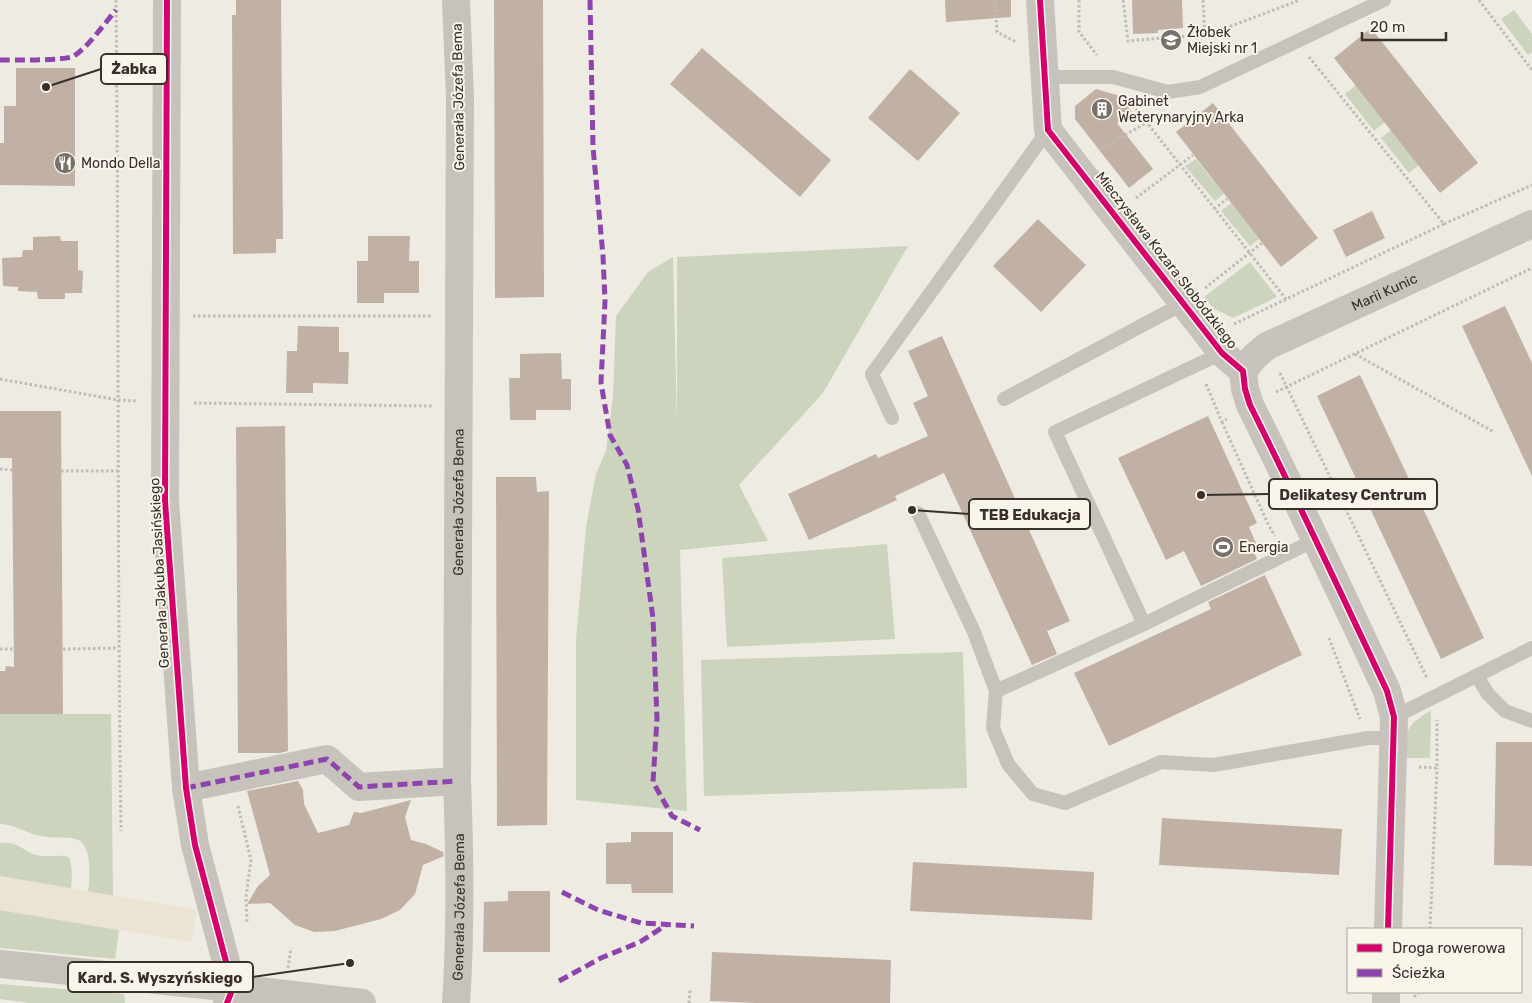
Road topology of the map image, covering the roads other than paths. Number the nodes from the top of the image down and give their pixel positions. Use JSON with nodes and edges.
{"nodes":[{"id":1,"x":167,"y":0,"type":"edge"},
{"id":2,"x":456,"y":0,"type":"edge"},
{"id":3,"x":1040,"y":0,"type":"edge"},
{"id":4,"x":1384,"y":0,"type":"edge"},
{"id":5,"x":1044,"y":67,"type":"junction"},
{"id":6,"x":1048,"y":130,"type":"junction"},
{"id":7,"x":1532,"y":224,"type":"edge"},
{"id":8,"x":1194,"y":296,"type":"junction"},
{"id":9,"x":1222,"y":353,"type":"junction"},
{"id":10,"x":1243,"y":371,"type":"junction"},
{"id":11,"x":1004,"y":399,"type":"dead end"},
{"id":12,"x":892,"y":418,"type":"dead end"},
{"id":13,"x":918,"y":513,"type":"dead end"},
{"id":14,"x":1315,"y":540,"type":"junction"},
{"id":15,"x":1144,"y":624,"type":"junction"},
{"id":16,"x":1532,"y":648,"type":"edge"},
{"id":17,"x":1477,"y":676,"type":"junction"},
{"id":18,"x":996,"y":691,"type":"junction"},
{"id":19,"x":1532,"y":721,"type":"edge"},
{"id":20,"x":1386,"y":731,"type":"junction"},
{"id":21,"x":457,"y":781,"type":"junction"},
{"id":22,"x":186,"y":788,"type":"junction"},
{"id":23,"x":1388,"y":928,"type":"edge"},
{"id":24,"x":0,"y":964,"type":"edge"},
{"id":25,"x":230,"y":995,"type":"edge"},
{"id":26,"x":362,"y":1003,"type":"edge"},
{"id":27,"x":456,"y":1003,"type":"edge"}],
"edges":[{"from":1,"to":22,"type":"street","name":"Generała Jakuba Jasińskiego"},
{"from":2,"to":21,"type":"street","name":"Generała Józefa Bema"},
{"from":3,"to":5,"type":"street"},
{"from":4,"to":5,"type":"lane"},
{"from":5,"to":6,"type":"street"},
{"from":6,"to":8,"type":"street","name":"Mieczysława Kozara Słobódzkiego"},
{"from":6,"to":12,"type":"lane"},
{"from":7,"to":10,"type":"street","name":"Marii Kunic"},
{"from":8,"to":9,"type":"street","name":"Mieczysława Kozara Słobódzkiego"},
{"from":8,"to":11,"type":"lane"},
{"from":9,"to":10,"type":"street","name":"Mieczysława Kozara Słobódzkiego"},
{"from":9,"to":15,"type":"lane"},
{"from":10,"to":14,"type":"street"},
{"from":13,"to":18,"type":"lane"},
{"from":14,"to":15,"type":"lane"},
{"from":14,"to":20,"type":"street"},
{"from":15,"to":18,"type":"lane"},
{"from":16,"to":17,"type":"lane"},
{"from":17,"to":19,"type":"lane"},
{"from":17,"to":20,"type":"lane"},
{"from":18,"to":20,"type":"lane"},
{"from":20,"to":23,"type":"street"},
{"from":21,"to":22,"type":"street"},
{"from":21,"to":27,"type":"street","name":"Generała Józefa Bema"},
{"from":22,"to":25,"type":"street","name":"Generała Jakuba Jasińskiego"},
{"from":24,"to":25,"type":"street"},
{"from":25,"to":26,"type":"street"}]}
